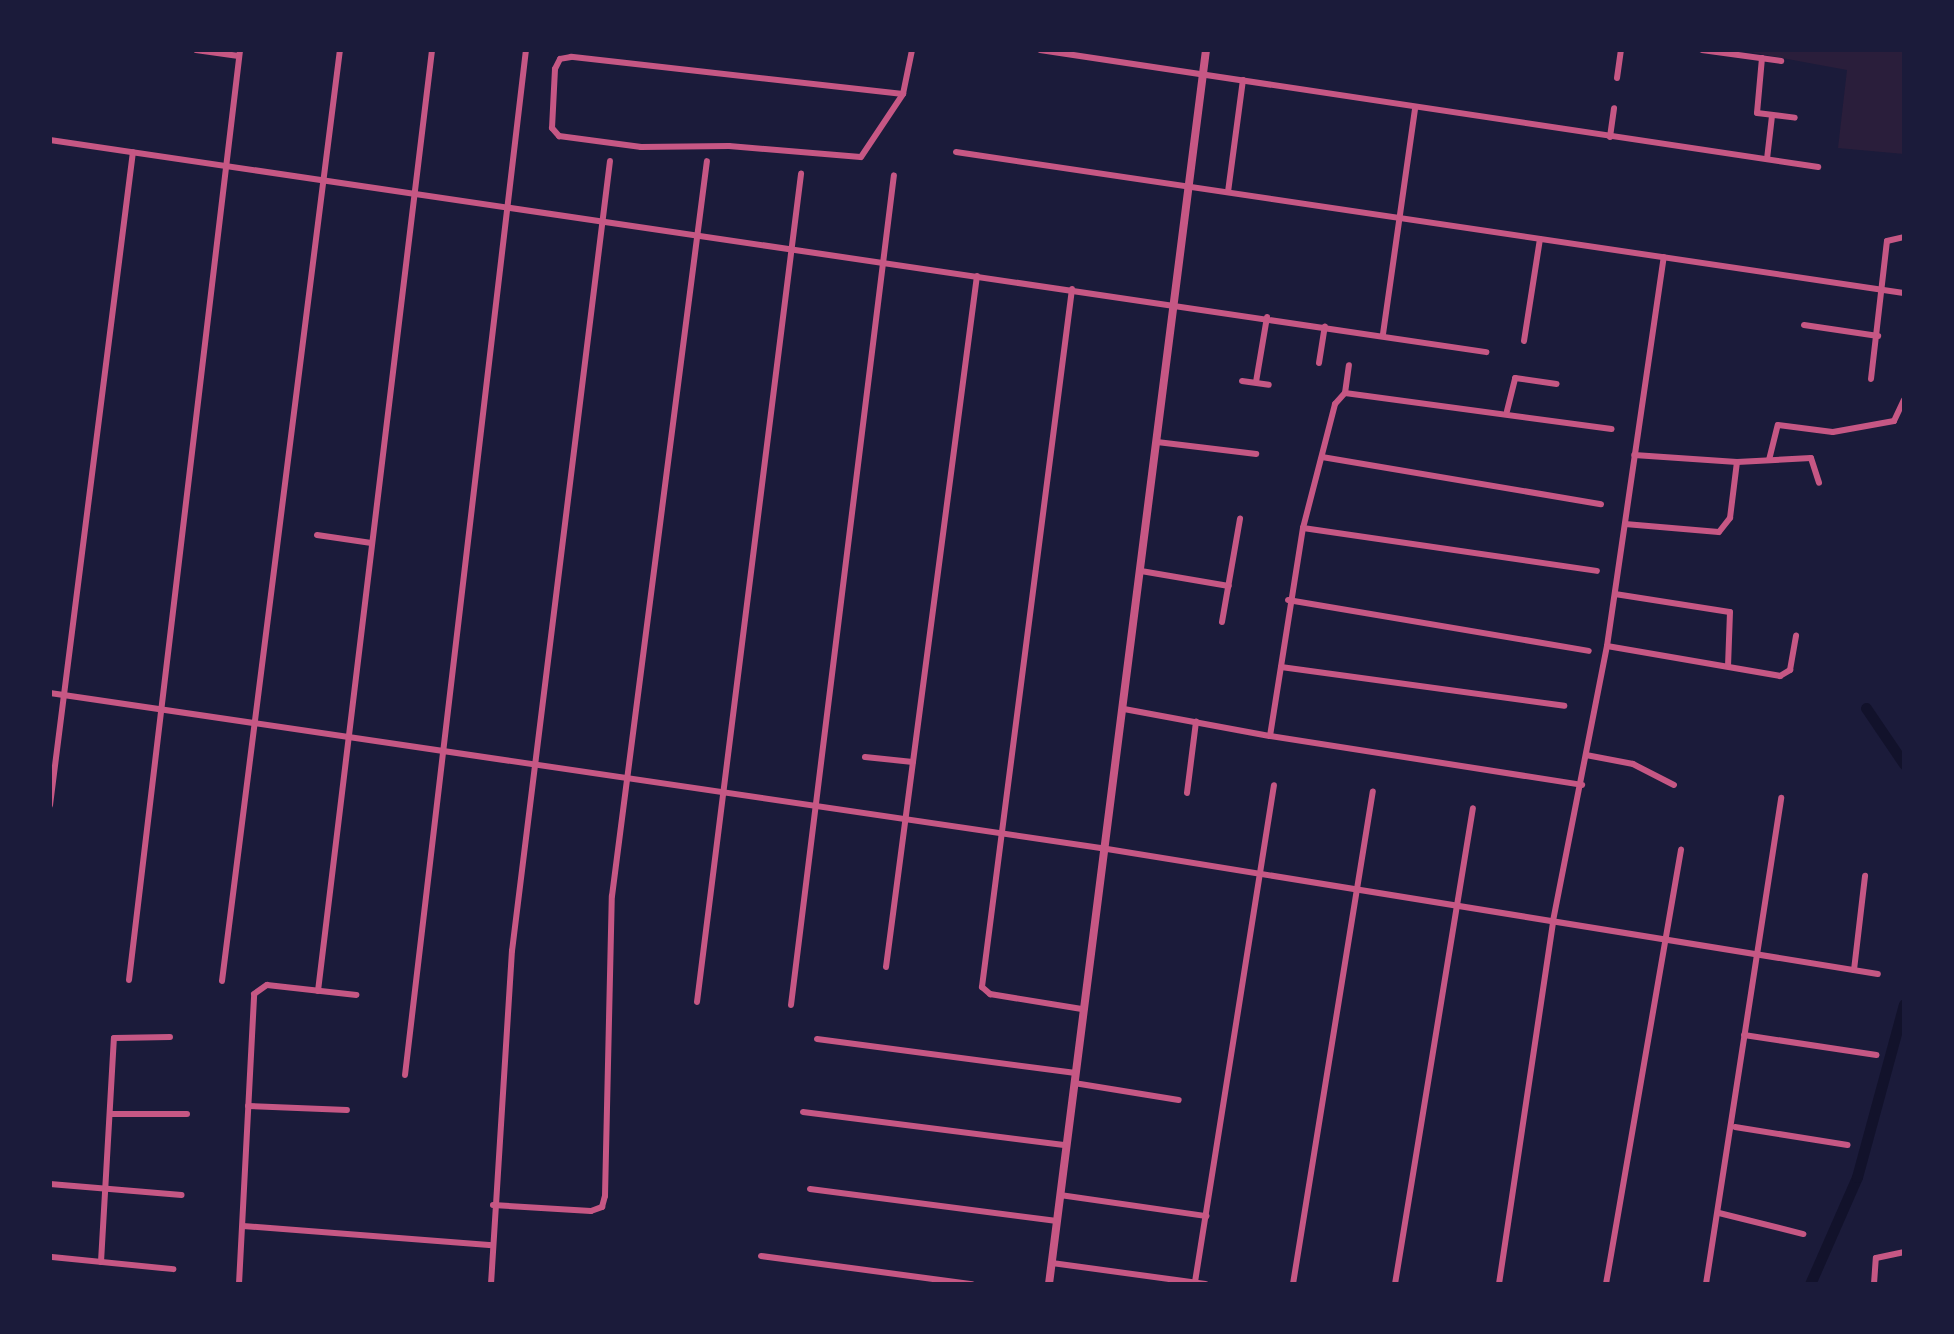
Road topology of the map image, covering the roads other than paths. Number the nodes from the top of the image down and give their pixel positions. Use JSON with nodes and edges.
{"nodes":[{"id":1,"x":196,"y":50,"type":"edge"},
{"id":2,"x":340,"y":50,"type":"edge"},
{"id":3,"x":432,"y":50,"type":"edge"},
{"id":4,"x":526,"y":50,"type":"edge"},
{"id":5,"x":912,"y":50,"type":"edge"},
{"id":6,"x":1040,"y":50,"type":"edge"},
{"id":7,"x":1206,"y":50,"type":"edge"},
{"id":8,"x":1621,"y":50,"type":"edge"},
{"id":9,"x":1702,"y":50,"type":"edge"},
{"id":10,"x":240,"y":53,"type":"edge"},
{"id":11,"x":1762,"y":58,"type":"junction"},
{"id":12,"x":1780,"y":61,"type":"dead end"},
{"id":13,"x":1203,"y":74,"type":"junction"},
{"id":14,"x":1618,"y":78,"type":"dead end"},
{"id":15,"x":1243,"y":80,"type":"junction"},
{"id":16,"x":903,"y":94,"type":"junction"},
{"id":17,"x":1415,"y":108,"type":"junction"},
{"id":18,"x":1614,"y":108,"type":"dead end"},
{"id":19,"x":1772,"y":116,"type":"junction"},
{"id":20,"x":1794,"y":118,"type":"dead end"},
{"id":21,"x":1610,"y":137,"type":"junction"},
{"id":22,"x":50,"y":140,"type":"edge"},
{"id":23,"x":133,"y":152,"type":"junction"},
{"id":24,"x":956,"y":152,"type":"dead end"},
{"id":25,"x":706,"y":160,"type":"dead end"},
{"id":26,"x":1767,"y":160,"type":"junction"},
{"id":27,"x":610,"y":161,"type":"dead end"},
{"id":28,"x":226,"y":164,"type":"junction"},
{"id":29,"x":1818,"y":167,"type":"dead end"},
{"id":30,"x":801,"y":174,"type":"dead end"},
{"id":31,"x":894,"y":175,"type":"dead end"},
{"id":32,"x":323,"y":178,"type":"junction"},
{"id":33,"x":1189,"y":187,"type":"junction"},
{"id":34,"x":415,"y":192,"type":"junction"},
{"id":35,"x":1228,"y":192,"type":"junction"},
{"id":36,"x":508,"y":206,"type":"junction"},
{"id":37,"x":1399,"y":217,"type":"junction"},
{"id":38,"x":601,"y":221,"type":"junction"},
{"id":39,"x":695,"y":235,"type":"junction"},
{"id":40,"x":1904,"y":237,"type":"edge"},
{"id":41,"x":1540,"y":239,"type":"junction"},
{"id":42,"x":790,"y":250,"type":"junction"},
{"id":43,"x":1664,"y":256,"type":"junction"},
{"id":44,"x":883,"y":262,"type":"junction"},
{"id":45,"x":977,"y":276,"type":"junction"},
{"id":46,"x":1072,"y":289,"type":"junction"},
{"id":47,"x":1884,"y":289,"type":"junction"},
{"id":48,"x":1904,"y":293,"type":"edge"},
{"id":49,"x":1174,"y":302,"type":"junction"},
{"id":50,"x":1268,"y":317,"type":"junction"},
{"id":51,"x":1804,"y":325,"type":"dead end"},
{"id":52,"x":1324,"y":326,"type":"junction"},
{"id":53,"x":1382,"y":334,"type":"junction"},
{"id":54,"x":1878,"y":336,"type":"junction"},
{"id":55,"x":1524,"y":341,"type":"dead end"},
{"id":56,"x":1486,"y":352,"type":"dead end"},
{"id":57,"x":1319,"y":362,"type":"dead end"},
{"id":58,"x":1348,"y":364,"type":"dead end"},
{"id":59,"x":1871,"y":379,"type":"dead end"},
{"id":60,"x":1242,"y":380,"type":"dead end"},
{"id":61,"x":1256,"y":382,"type":"junction"},
{"id":62,"x":1557,"y":384,"type":"dead end"},
{"id":63,"x":1269,"y":385,"type":"dead end"},
{"id":64,"x":1345,"y":393,"type":"junction"},
{"id":65,"x":1904,"y":400,"type":"edge"},
{"id":66,"x":1507,"y":412,"type":"junction"},
{"id":67,"x":1612,"y":428,"type":"dead end"},
{"id":68,"x":1157,"y":442,"type":"junction"},
{"id":69,"x":1256,"y":454,"type":"dead end"},
{"id":70,"x":1634,"y":455,"type":"junction"},
{"id":71,"x":1322,"y":457,"type":"junction"},
{"id":72,"x":1769,"y":460,"type":"junction"},
{"id":73,"x":1737,"y":462,"type":"junction"},
{"id":74,"x":1819,"y":483,"type":"dead end"},
{"id":75,"x":1600,"y":504,"type":"dead end"},
{"id":76,"x":1240,"y":519,"type":"dead end"},
{"id":77,"x":1626,"y":524,"type":"junction"},
{"id":78,"x":1303,"y":528,"type":"junction"},
{"id":79,"x":316,"y":535,"type":"dead end"},
{"id":80,"x":372,"y":543,"type":"junction"},
{"id":81,"x":1141,"y":571,"type":"junction"},
{"id":82,"x":1598,"y":571,"type":"dead end"},
{"id":83,"x":1229,"y":586,"type":"junction"},
{"id":84,"x":1615,"y":594,"type":"junction"},
{"id":85,"x":1288,"y":600,"type":"junction"},
{"id":86,"x":1222,"y":622,"type":"dead end"},
{"id":87,"x":1796,"y":636,"type":"dead end"},
{"id":88,"x":1607,"y":646,"type":"junction"},
{"id":89,"x":1589,"y":651,"type":"dead end"},
{"id":90,"x":1281,"y":666,"type":"junction"},
{"id":91,"x":1728,"y":666,"type":"junction"},
{"id":92,"x":50,"y":693,"type":"edge"},
{"id":93,"x":63,"y":695,"type":"junction"},
{"id":94,"x":1564,"y":706,"type":"dead end"},
{"id":95,"x":158,"y":709,"type":"junction"},
{"id":96,"x":1124,"y":709,"type":"junction"},
{"id":97,"x":1196,"y":722,"type":"junction"},
{"id":98,"x":254,"y":723,"type":"junction"},
{"id":99,"x":1270,"y":736,"type":"junction"},
{"id":100,"x":346,"y":737,"type":"junction"},
{"id":101,"x":440,"y":750,"type":"junction"},
{"id":102,"x":1586,"y":756,"type":"junction"},
{"id":103,"x":865,"y":757,"type":"dead end"},
{"id":104,"x":913,"y":762,"type":"junction"},
{"id":105,"x":534,"y":764,"type":"junction"},
{"id":106,"x":629,"y":778,"type":"junction"},
{"id":107,"x":1274,"y":785,"type":"dead end"},
{"id":108,"x":1582,"y":785,"type":"junction"},
{"id":109,"x":1674,"y":785,"type":"dead end"},
{"id":110,"x":1373,"y":791,"type":"dead end"},
{"id":111,"x":722,"y":792,"type":"junction"},
{"id":112,"x":1187,"y":793,"type":"dead end"},
{"id":113,"x":1781,"y":798,"type":"dead end"},
{"id":114,"x":50,"y":805,"type":"edge"},
{"id":115,"x":815,"y":806,"type":"junction"},
{"id":116,"x":1473,"y":808,"type":"dead end"},
{"id":117,"x":906,"y":819,"type":"junction"},
{"id":118,"x":1002,"y":833,"type":"junction"},
{"id":119,"x":1101,"y":848,"type":"junction"},
{"id":120,"x":1680,"y":848,"type":"dead end"},
{"id":121,"x":1261,"y":874,"type":"junction"},
{"id":122,"x":1865,"y":876,"type":"dead end"},
{"id":123,"x":1358,"y":889,"type":"junction"},
{"id":124,"x":1454,"y":905,"type":"junction"},
{"id":125,"x":1553,"y":921,"type":"junction"},
{"id":126,"x":1665,"y":940,"type":"junction"},
{"id":127,"x":1757,"y":954,"type":"junction"},
{"id":128,"x":886,"y":968,"type":"dead end"},
{"id":129,"x":1854,"y":970,"type":"junction"},
{"id":130,"x":1878,"y":974,"type":"dead end"},
{"id":131,"x":129,"y":980,"type":"dead end"},
{"id":132,"x":222,"y":981,"type":"dead end"},
{"id":133,"x":318,"y":991,"type":"junction"},
{"id":134,"x":356,"y":996,"type":"dead end"},
{"id":135,"x":697,"y":1002,"type":"dead end"},
{"id":136,"x":790,"y":1004,"type":"dead end"},
{"id":137,"x":1082,"y":1009,"type":"junction"},
{"id":138,"x":1744,"y":1035,"type":"junction"},
{"id":139,"x":170,"y":1036,"type":"dead end"},
{"id":140,"x":818,"y":1039,"type":"dead end"},
{"id":141,"x":1876,"y":1055,"type":"dead end"},
{"id":142,"x":405,"y":1075,"type":"dead end"},
{"id":143,"x":1074,"y":1078,"type":"junction"},
{"id":144,"x":1179,"y":1100,"type":"dead end"},
{"id":145,"x":248,"y":1106,"type":"junction"},
{"id":146,"x":347,"y":1110,"type":"dead end"},
{"id":147,"x":803,"y":1112,"type":"dead end"},
{"id":148,"x":110,"y":1114,"type":"junction"},
{"id":149,"x":187,"y":1114,"type":"dead end"},
{"id":150,"x":1735,"y":1127,"type":"junction"},
{"id":151,"x":1848,"y":1144,"type":"dead end"},
{"id":152,"x":1066,"y":1145,"type":"junction"},
{"id":153,"x":50,"y":1184,"type":"edge"},
{"id":154,"x":106,"y":1188,"type":"junction"},
{"id":155,"x":810,"y":1189,"type":"dead end"},
{"id":156,"x":182,"y":1195,"type":"dead end"},
{"id":157,"x":1060,"y":1195,"type":"junction"},
{"id":158,"x":494,"y":1205,"type":"junction"},
{"id":159,"x":1719,"y":1213,"type":"junction"},
{"id":160,"x":1206,"y":1216,"type":"junction"},
{"id":161,"x":1056,"y":1222,"type":"junction"},
{"id":162,"x":242,"y":1226,"type":"junction"},
{"id":163,"x":1804,"y":1234,"type":"dead end"},
{"id":164,"x":492,"y":1244,"type":"junction"},
{"id":165,"x":1904,"y":1252,"type":"edge"},
{"id":166,"x":761,"y":1256,"type":"dead end"},
{"id":167,"x":52,"y":1257,"type":"dead end"},
{"id":168,"x":101,"y":1262,"type":"junction"},
{"id":169,"x":1052,"y":1263,"type":"junction"},
{"id":170,"x":173,"y":1268,"type":"dead end"},
{"id":171,"x":1129,"y":1272,"type":"junction"},
{"id":172,"x":1195,"y":1282,"type":"edge"},
{"id":173,"x":239,"y":1284,"type":"edge"},
{"id":174,"x":491,"y":1284,"type":"edge"},
{"id":175,"x":972,"y":1284,"type":"edge"},
{"id":176,"x":1049,"y":1284,"type":"edge"},
{"id":177,"x":1128,"y":1284,"type":"edge"},
{"id":178,"x":1206,"y":1284,"type":"edge"},
{"id":179,"x":1294,"y":1284,"type":"edge"},
{"id":180,"x":1395,"y":1284,"type":"edge"},
{"id":181,"x":1499,"y":1284,"type":"edge"},
{"id":182,"x":1606,"y":1284,"type":"edge"},
{"id":183,"x":1706,"y":1284,"type":"edge"},
{"id":184,"x":1874,"y":1284,"type":"edge"}],
"edges":[{"from":1,"to":10,"type":"street"},
{"from":2,"to":32,"type":"street"},
{"from":3,"to":34,"type":"street"},
{"from":4,"to":36,"type":"street"},
{"from":5,"to":16,"type":"street"},
{"from":6,"to":13,"type":"street"},
{"from":7,"to":13,"type":"street"},
{"from":8,"to":14,"type":"street"},
{"from":9,"to":11,"type":"street"},
{"from":10,"to":28,"type":"street"},
{"from":11,"to":12,"type":"street"},
{"from":11,"to":19,"type":"street"},
{"from":13,"to":15,"type":"street"},
{"from":13,"to":33,"type":"street"},
{"from":15,"to":17,"type":"street"},
{"from":15,"to":35,"type":"street"},
{"from":16,"to":16,"type":"street"},
{"from":17,"to":21,"type":"street"},
{"from":17,"to":37,"type":"street"},
{"from":18,"to":21,"type":"street"},
{"from":19,"to":20,"type":"street"},
{"from":19,"to":26,"type":"street"},
{"from":21,"to":26,"type":"street"},
{"from":22,"to":23,"type":"street"},
{"from":23,"to":28,"type":"street"},
{"from":23,"to":93,"type":"street"},
{"from":24,"to":33,"type":"street"},
{"from":25,"to":39,"type":"street"},
{"from":26,"to":29,"type":"street"},
{"from":27,"to":38,"type":"street"},
{"from":28,"to":32,"type":"street"},
{"from":28,"to":95,"type":"street"},
{"from":30,"to":42,"type":"street"},
{"from":31,"to":44,"type":"street"},
{"from":32,"to":34,"type":"street"},
{"from":32,"to":98,"type":"street"},
{"from":33,"to":35,"type":"street"},
{"from":33,"to":49,"type":"street"},
{"from":34,"to":36,"type":"street"},
{"from":34,"to":80,"type":"street"},
{"from":35,"to":37,"type":"street"},
{"from":36,"to":38,"type":"street"},
{"from":36,"to":101,"type":"street"},
{"from":37,"to":41,"type":"street"},
{"from":37,"to":53,"type":"street"},
{"from":38,"to":39,"type":"street"},
{"from":38,"to":105,"type":"street"},
{"from":39,"to":42,"type":"street"},
{"from":39,"to":106,"type":"street"},
{"from":40,"to":47,"type":"street"},
{"from":41,"to":43,"type":"street"},
{"from":41,"to":55,"type":"street"},
{"from":42,"to":44,"type":"street"},
{"from":42,"to":111,"type":"street"},
{"from":43,"to":47,"type":"street"},
{"from":43,"to":70,"type":"street"},
{"from":44,"to":45,"type":"street"},
{"from":44,"to":115,"type":"street"},
{"from":45,"to":46,"type":"street"},
{"from":45,"to":104,"type":"street"},
{"from":46,"to":49,"type":"street"},
{"from":46,"to":118,"type":"street"},
{"from":47,"to":48,"type":"street"},
{"from":47,"to":54,"type":"street"},
{"from":49,"to":50,"type":"street"},
{"from":49,"to":68,"type":"street"},
{"from":50,"to":52,"type":"street"},
{"from":50,"to":61,"type":"street"},
{"from":51,"to":54,"type":"street"},
{"from":52,"to":53,"type":"street"},
{"from":52,"to":57,"type":"street"},
{"from":53,"to":56,"type":"street"},
{"from":54,"to":59,"type":"street"},
{"from":58,"to":64,"type":"street"},
{"from":60,"to":61,"type":"street"},
{"from":61,"to":63,"type":"street"},
{"from":62,"to":66,"type":"street"},
{"from":64,"to":66,"type":"street"},
{"from":64,"to":71,"type":"street"},
{"from":65,"to":72,"type":"street"},
{"from":66,"to":67,"type":"street"},
{"from":68,"to":69,"type":"street"},
{"from":68,"to":81,"type":"street"},
{"from":70,"to":73,"type":"street"},
{"from":70,"to":77,"type":"street"},
{"from":71,"to":75,"type":"street"},
{"from":71,"to":78,"type":"street"},
{"from":72,"to":73,"type":"street"},
{"from":72,"to":74,"type":"street"},
{"from":73,"to":77,"type":"street"},
{"from":76,"to":83,"type":"street"},
{"from":77,"to":84,"type":"street"},
{"from":78,"to":82,"type":"street"},
{"from":78,"to":85,"type":"street"},
{"from":79,"to":80,"type":"street"},
{"from":80,"to":100,"type":"street"},
{"from":81,"to":83,"type":"street"},
{"from":81,"to":96,"type":"street"},
{"from":83,"to":86,"type":"street"},
{"from":84,"to":88,"type":"street"},
{"from":84,"to":91,"type":"street"},
{"from":85,"to":89,"type":"street"},
{"from":85,"to":90,"type":"street"},
{"from":87,"to":91,"type":"street"},
{"from":88,"to":91,"type":"street"},
{"from":88,"to":102,"type":"street"},
{"from":90,"to":94,"type":"street"},
{"from":90,"to":99,"type":"street"},
{"from":92,"to":93,"type":"street"},
{"from":93,"to":95,"type":"street"},
{"from":93,"to":114,"type":"street"},
{"from":95,"to":98,"type":"street"},
{"from":95,"to":131,"type":"street"},
{"from":96,"to":97,"type":"street"},
{"from":96,"to":119,"type":"street"},
{"from":97,"to":99,"type":"street"},
{"from":97,"to":112,"type":"street"},
{"from":98,"to":100,"type":"street"},
{"from":98,"to":132,"type":"street"},
{"from":99,"to":108,"type":"street"},
{"from":100,"to":101,"type":"street"},
{"from":100,"to":133,"type":"street"},
{"from":101,"to":105,"type":"street"},
{"from":101,"to":142,"type":"street"},
{"from":102,"to":108,"type":"street"},
{"from":102,"to":109,"type":"street"},
{"from":103,"to":104,"type":"street"},
{"from":104,"to":117,"type":"street"},
{"from":105,"to":106,"type":"street"},
{"from":105,"to":158,"type":"street"},
{"from":106,"to":111,"type":"street"},
{"from":106,"to":158,"type":"street"},
{"from":107,"to":121,"type":"street"},
{"from":108,"to":125,"type":"street"},
{"from":110,"to":123,"type":"street"},
{"from":111,"to":115,"type":"street"},
{"from":111,"to":135,"type":"street"},
{"from":113,"to":127,"type":"street"},
{"from":115,"to":117,"type":"street"},
{"from":115,"to":136,"type":"street"},
{"from":116,"to":124,"type":"street"},
{"from":117,"to":118,"type":"street"},
{"from":117,"to":128,"type":"street"},
{"from":118,"to":119,"type":"street"},
{"from":118,"to":137,"type":"street"},
{"from":119,"to":121,"type":"street"},
{"from":119,"to":137,"type":"street"},
{"from":120,"to":126,"type":"street"},
{"from":121,"to":123,"type":"street"},
{"from":121,"to":160,"type":"street"},
{"from":122,"to":129,"type":"street"},
{"from":123,"to":124,"type":"street"},
{"from":123,"to":179,"type":"street"},
{"from":124,"to":125,"type":"street"},
{"from":124,"to":180,"type":"street"},
{"from":125,"to":126,"type":"street"},
{"from":125,"to":181,"type":"street"},
{"from":126,"to":127,"type":"street"},
{"from":126,"to":182,"type":"street"},
{"from":127,"to":129,"type":"street"},
{"from":127,"to":138,"type":"street"},
{"from":129,"to":130,"type":"street"},
{"from":133,"to":134,"type":"street"},
{"from":133,"to":145,"type":"street"},
{"from":137,"to":143,"type":"street"},
{"from":138,"to":141,"type":"street"},
{"from":138,"to":150,"type":"street"},
{"from":139,"to":148,"type":"street"},
{"from":140,"to":143,"type":"street"},
{"from":143,"to":144,"type":"street"},
{"from":143,"to":152,"type":"street"},
{"from":145,"to":146,"type":"street"},
{"from":145,"to":162,"type":"street"},
{"from":147,"to":152,"type":"street"},
{"from":148,"to":149,"type":"street"},
{"from":148,"to":154,"type":"street"},
{"from":150,"to":151,"type":"street"},
{"from":150,"to":159,"type":"street"},
{"from":152,"to":157,"type":"street"},
{"from":153,"to":154,"type":"street"},
{"from":154,"to":156,"type":"street"},
{"from":154,"to":168,"type":"street"},
{"from":155,"to":161,"type":"street"},
{"from":157,"to":160,"type":"street"},
{"from":157,"to":161,"type":"street"},
{"from":158,"to":164,"type":"street"},
{"from":159,"to":163,"type":"street"},
{"from":159,"to":183,"type":"street"},
{"from":160,"to":172,"type":"street"},
{"from":161,"to":169,"type":"street"},
{"from":162,"to":164,"type":"street"},
{"from":162,"to":173,"type":"street"},
{"from":164,"to":174,"type":"street"},
{"from":165,"to":184,"type":"street"},
{"from":166,"to":175,"type":"street"},
{"from":167,"to":168,"type":"street"},
{"from":168,"to":170,"type":"street"},
{"from":169,"to":171,"type":"street"},
{"from":169,"to":176,"type":"street"},
{"from":171,"to":172,"type":"street"},
{"from":171,"to":177,"type":"street"},
{"from":172,"to":178,"type":"street"}]}
